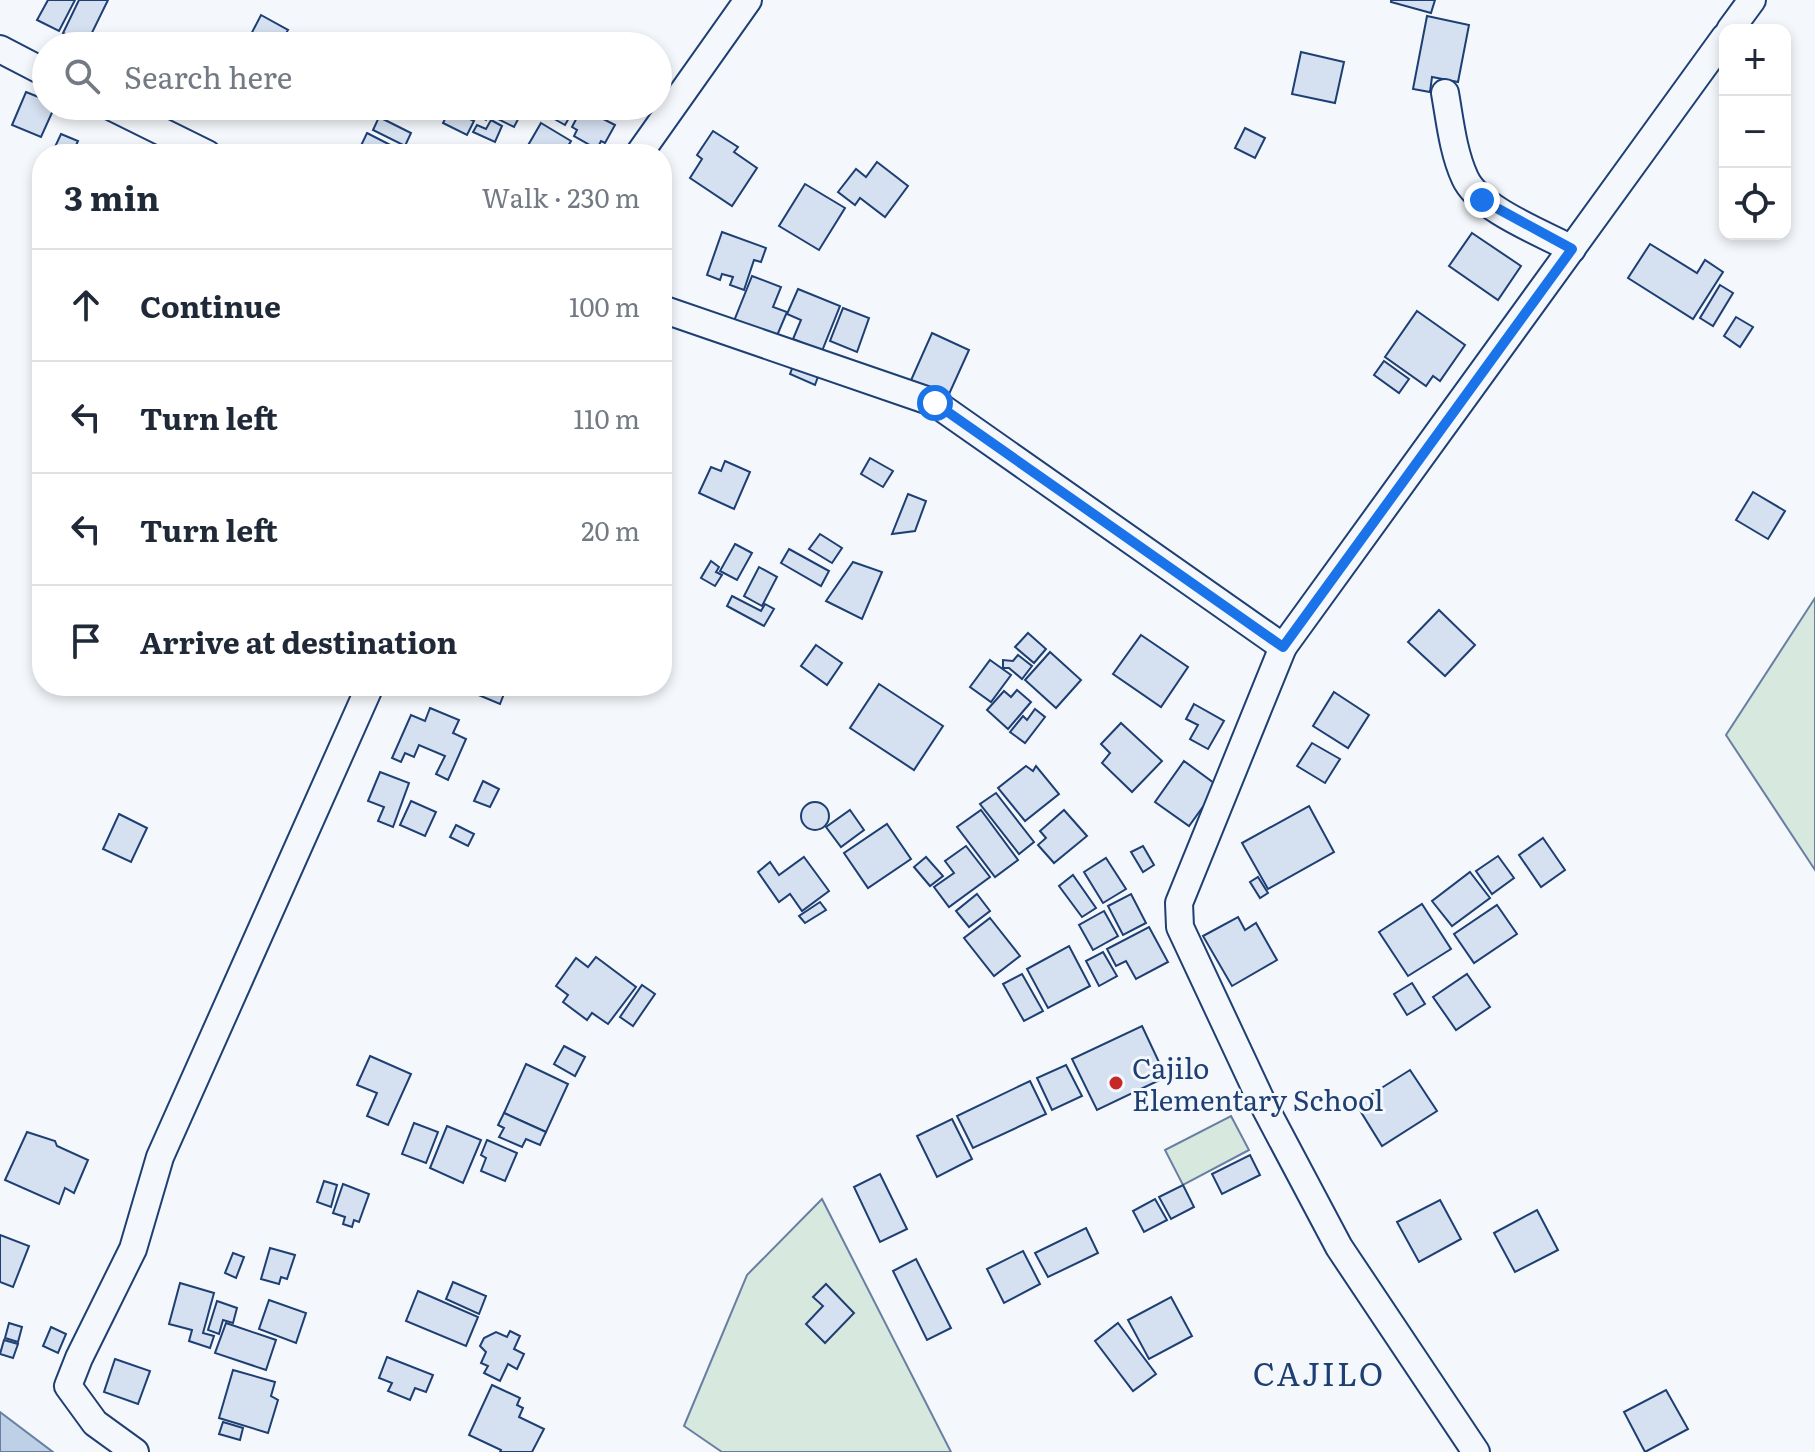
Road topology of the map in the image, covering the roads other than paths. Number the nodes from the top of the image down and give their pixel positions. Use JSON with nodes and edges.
{"nodes":[{"id":1,"x":748,"y":0,"type":"edge"},
{"id":2,"x":1752,"y":0,"type":"edge"},
{"id":3,"x":1734,"y":24,"type":"edge"},
{"id":4,"x":1719,"y":45,"type":"edge"},
{"id":5,"x":0,"y":49,"type":"edge"},
{"id":6,"x":32,"y":66,"type":"edge"},
{"id":7,"x":1445,"y":93,"type":"dead end"},
{"id":8,"x":672,"y":107,"type":"edge"},
{"id":9,"x":138,"y":120,"type":"edge"},
{"id":10,"x":663,"y":120,"type":"edge"},
{"id":11,"x":187,"y":144,"type":"edge"},
{"id":12,"x":646,"y":144,"type":"edge"},
{"id":13,"x":1572,"y":249,"type":"junction"},
{"id":14,"x":672,"y":312,"type":"edge"},
{"id":15,"x":1283,"y":647,"type":"junction"},
{"id":16,"x":366,"y":696,"type":"edge"},
{"id":17,"x":135,"y":1452,"type":"edge"},
{"id":18,"x":1476,"y":1452,"type":"edge"}],
"edges":[{"from":1,"to":8,"type":"street"},
{"from":2,"to":3,"type":"street"},
{"from":4,"to":13,"type":"street"},
{"from":5,"to":6,"type":"street"},
{"from":7,"to":13,"type":"street"},
{"from":9,"to":11,"type":"street"},
{"from":10,"to":12,"type":"street"},
{"from":13,"to":15,"type":"street"},
{"from":14,"to":15,"type":"street"},
{"from":15,"to":18,"type":"street"},
{"from":16,"to":17,"type":"street"}]}
